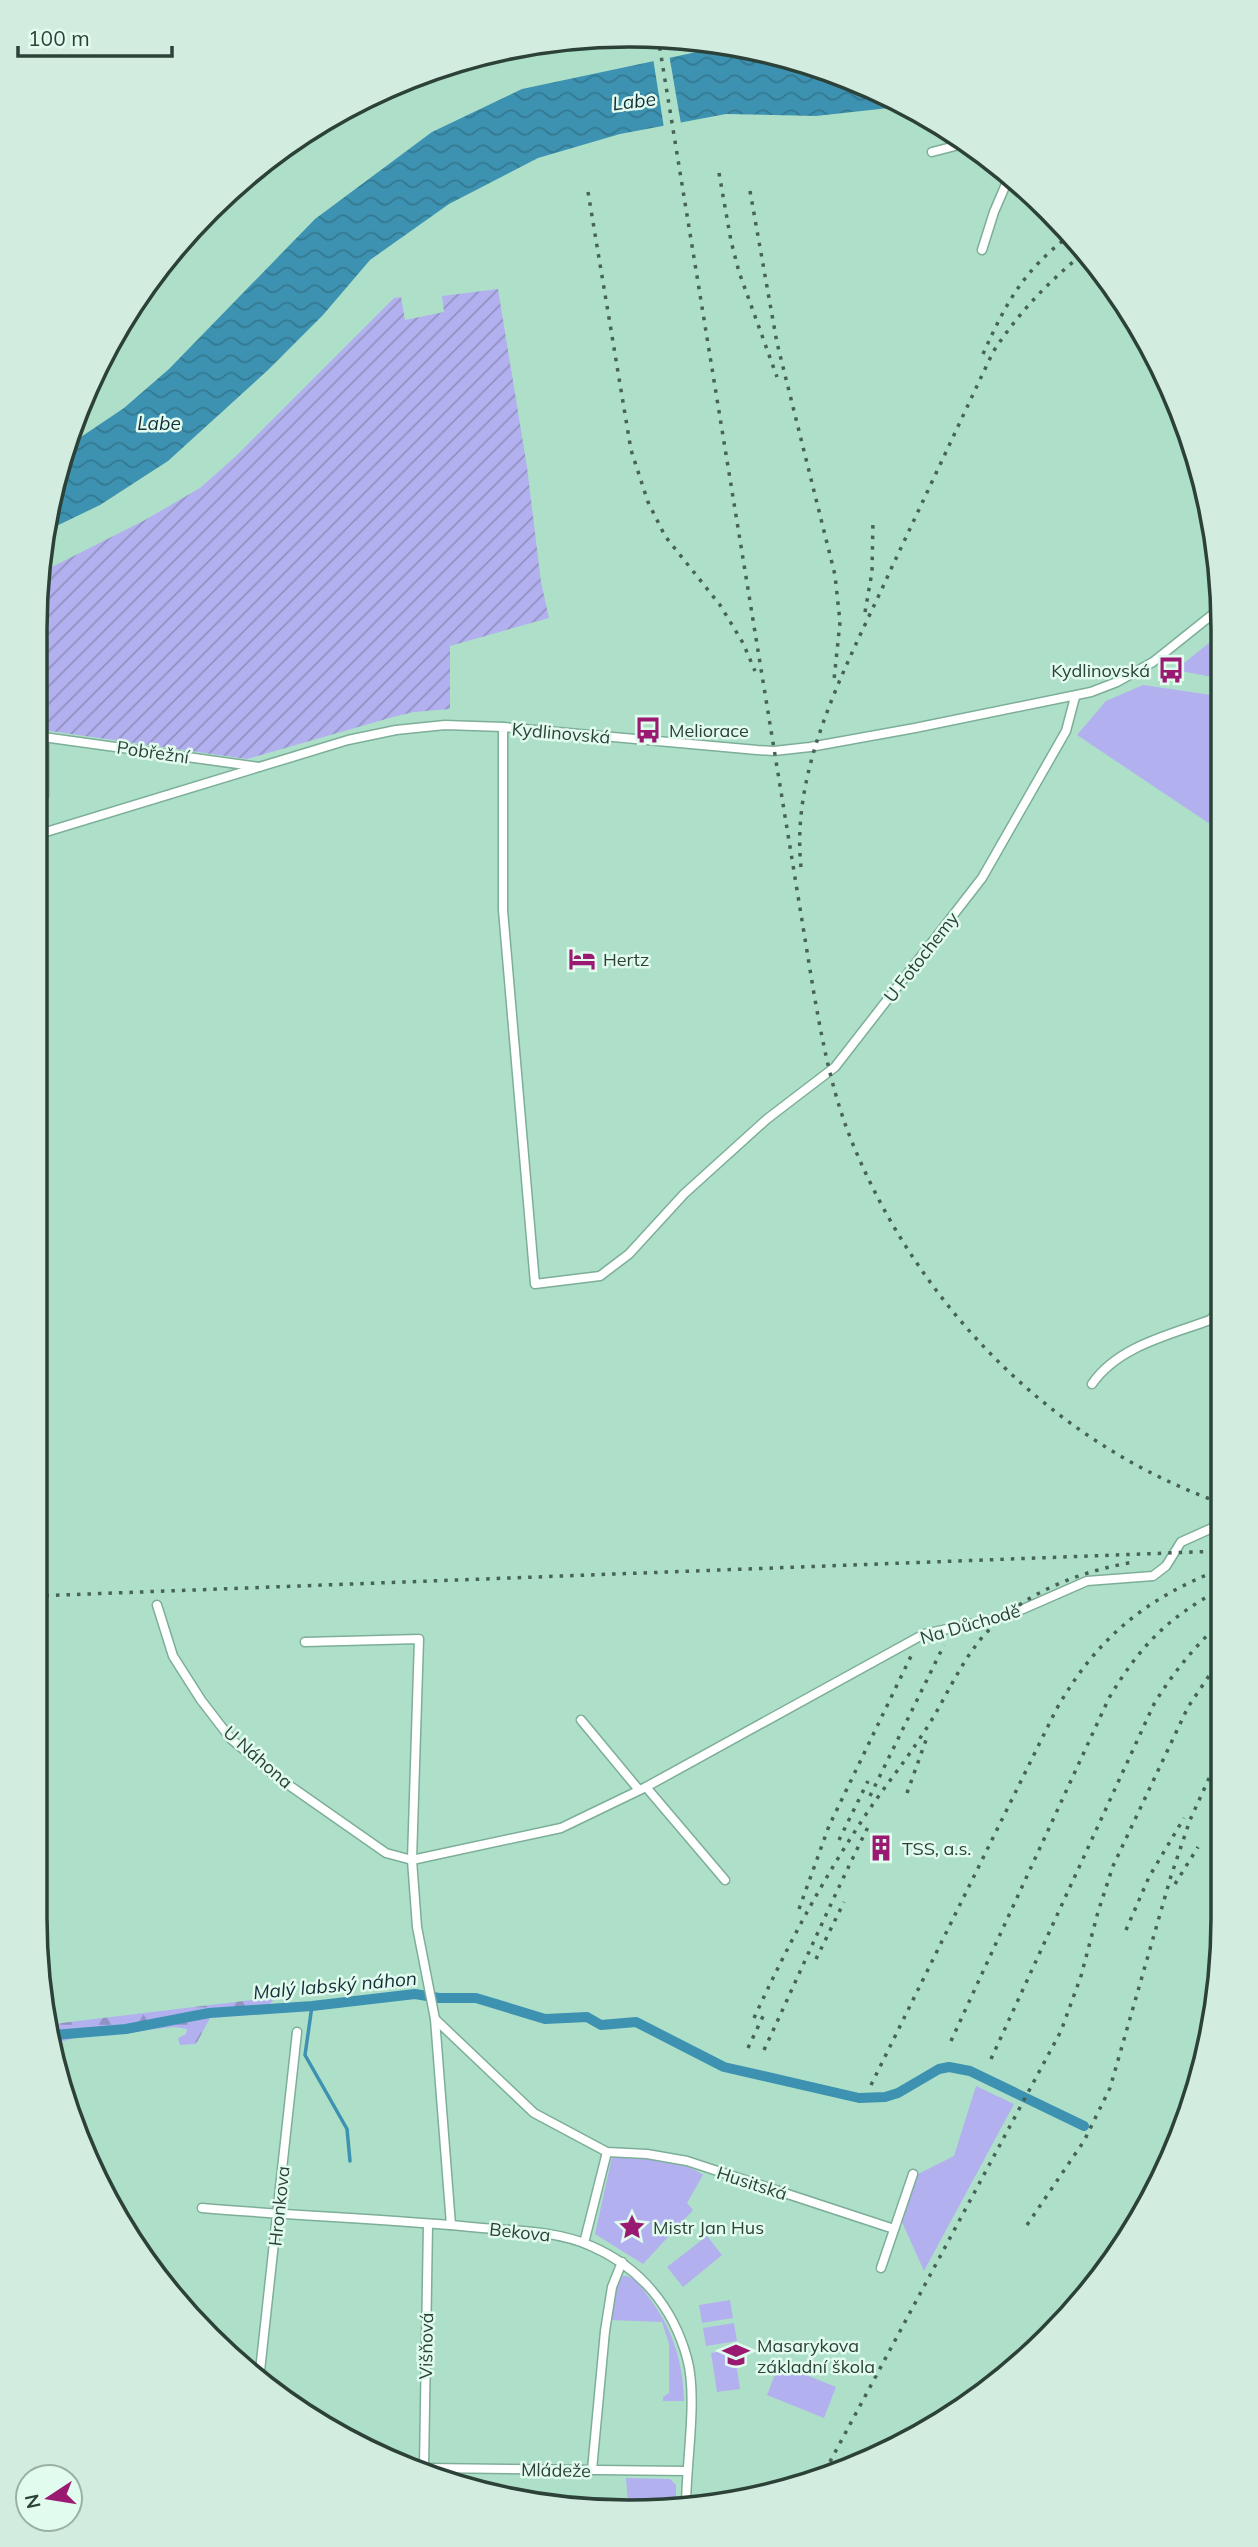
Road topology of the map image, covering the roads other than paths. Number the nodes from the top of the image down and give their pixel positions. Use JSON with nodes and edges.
{"nodes":[{"id":1,"x":954,"y":146,"type":"edge"},
{"id":2,"x":932,"y":152,"type":"dead end"},
{"id":3,"x":1006,"y":186,"type":"edge"},
{"id":4,"x":982,"y":250,"type":"dead end"},
{"id":5,"x":1211,"y":616,"type":"edge"},
{"id":6,"x":1075,"y":697,"type":"junction"},
{"id":7,"x":503,"y":727,"type":"junction"},
{"id":8,"x":47,"y":738,"type":"edge"},
{"id":9,"x":262,"y":767,"type":"junction"},
{"id":10,"x":47,"y":832,"type":"edge"},
{"id":11,"x":535,"y":1284,"type":"joint"},
{"id":12,"x":1211,"y":1319,"type":"edge"},
{"id":13,"x":1092,"y":1384,"type":"dead end"},
{"id":14,"x":1211,"y":1528,"type":"edge"},
{"id":15,"x":157,"y":1605,"type":"dead end"},
{"id":16,"x":305,"y":1642,"type":"dead end"},
{"id":17,"x":581,"y":1720,"type":"dead end"},
{"id":18,"x":643,"y":1788,"type":"junction"},
{"id":19,"x":412,"y":1860,"type":"junction"},
{"id":20,"x":726,"y":1880,"type":"dead end"},
{"id":21,"x":435,"y":2020,"type":"junction"},
{"id":22,"x":297,"y":2032,"type":"dead end"},
{"id":23,"x":607,"y":2152,"type":"junction"},
{"id":24,"x":913,"y":2174,"type":"dead end"},
{"id":25,"x":202,"y":2208,"type":"dead end"},
{"id":26,"x":278,"y":2214,"type":"junction"},
{"id":27,"x":428,"y":2224,"type":"junction"},
{"id":28,"x":451,"y":2225,"type":"junction"},
{"id":29,"x":894,"y":2229,"type":"junction"},
{"id":30,"x":584,"y":2243,"type":"junction"},
{"id":31,"x":622,"y":2262,"type":"junction"},
{"id":32,"x":881,"y":2268,"type":"dead end"},
{"id":33,"x":260,"y":2368,"type":"edge"},
{"id":34,"x":425,"y":2462,"type":"edge"},
{"id":35,"x":440,"y":2468,"type":"edge"},
{"id":36,"x":592,"y":2470,"type":"junction"},
{"id":37,"x":687,"y":2471,"type":"junction"},
{"id":38,"x":686,"y":2497,"type":"edge"}],
"edges":[{"from":1,"to":2,"type":"street"},
{"from":3,"to":4,"type":"street"},
{"from":5,"to":6,"type":"street","name":"Kydlinovská"},
{"from":6,"to":7,"type":"street","name":"Kydlinovská"},
{"from":6,"to":11,"type":"street","name":"U Fotochemy"},
{"from":7,"to":9,"type":"street","name":"Kydlinovská"},
{"from":7,"to":11,"type":"street","name":"Kydlinovská"},
{"from":8,"to":9,"type":"street","name":"Pobřežní"},
{"from":9,"to":10,"type":"street","name":"Kydlinovská"},
{"from":12,"to":13,"type":"street"},
{"from":14,"to":18,"type":"street","name":"Na Důchodě"},
{"from":15,"to":19,"type":"street","name":"U Náhona"},
{"from":16,"to":19,"type":"street"},
{"from":17,"to":18,"type":"street"},
{"from":18,"to":19,"type":"street","name":"Na Důchodě"},
{"from":18,"to":20,"type":"street"},
{"from":19,"to":21,"type":"street"},
{"from":21,"to":23,"type":"street"},
{"from":21,"to":28,"type":"street"},
{"from":22,"to":26,"type":"street","name":"Hronkova"},
{"from":23,"to":29,"type":"street","name":"Husitská"},
{"from":23,"to":30,"type":"street"},
{"from":24,"to":29,"type":"street"},
{"from":25,"to":26,"type":"street","name":"Bekova"},
{"from":26,"to":27,"type":"street","name":"Bekova"},
{"from":26,"to":33,"type":"street","name":"Hronkova"},
{"from":27,"to":28,"type":"street","name":"Bekova"},
{"from":27,"to":34,"type":"street","name":"Višňová"},
{"from":28,"to":30,"type":"street","name":"Bekova"},
{"from":29,"to":32,"type":"street"},
{"from":30,"to":31,"type":"street","name":"Bekova"},
{"from":31,"to":36,"type":"street"},
{"from":31,"to":37,"type":"street","name":"Bekova"},
{"from":35,"to":36,"type":"street","name":"Mládeže"},
{"from":36,"to":37,"type":"street","name":"Mládeže"},
{"from":37,"to":38,"type":"street","name":"Bekova"}]}
